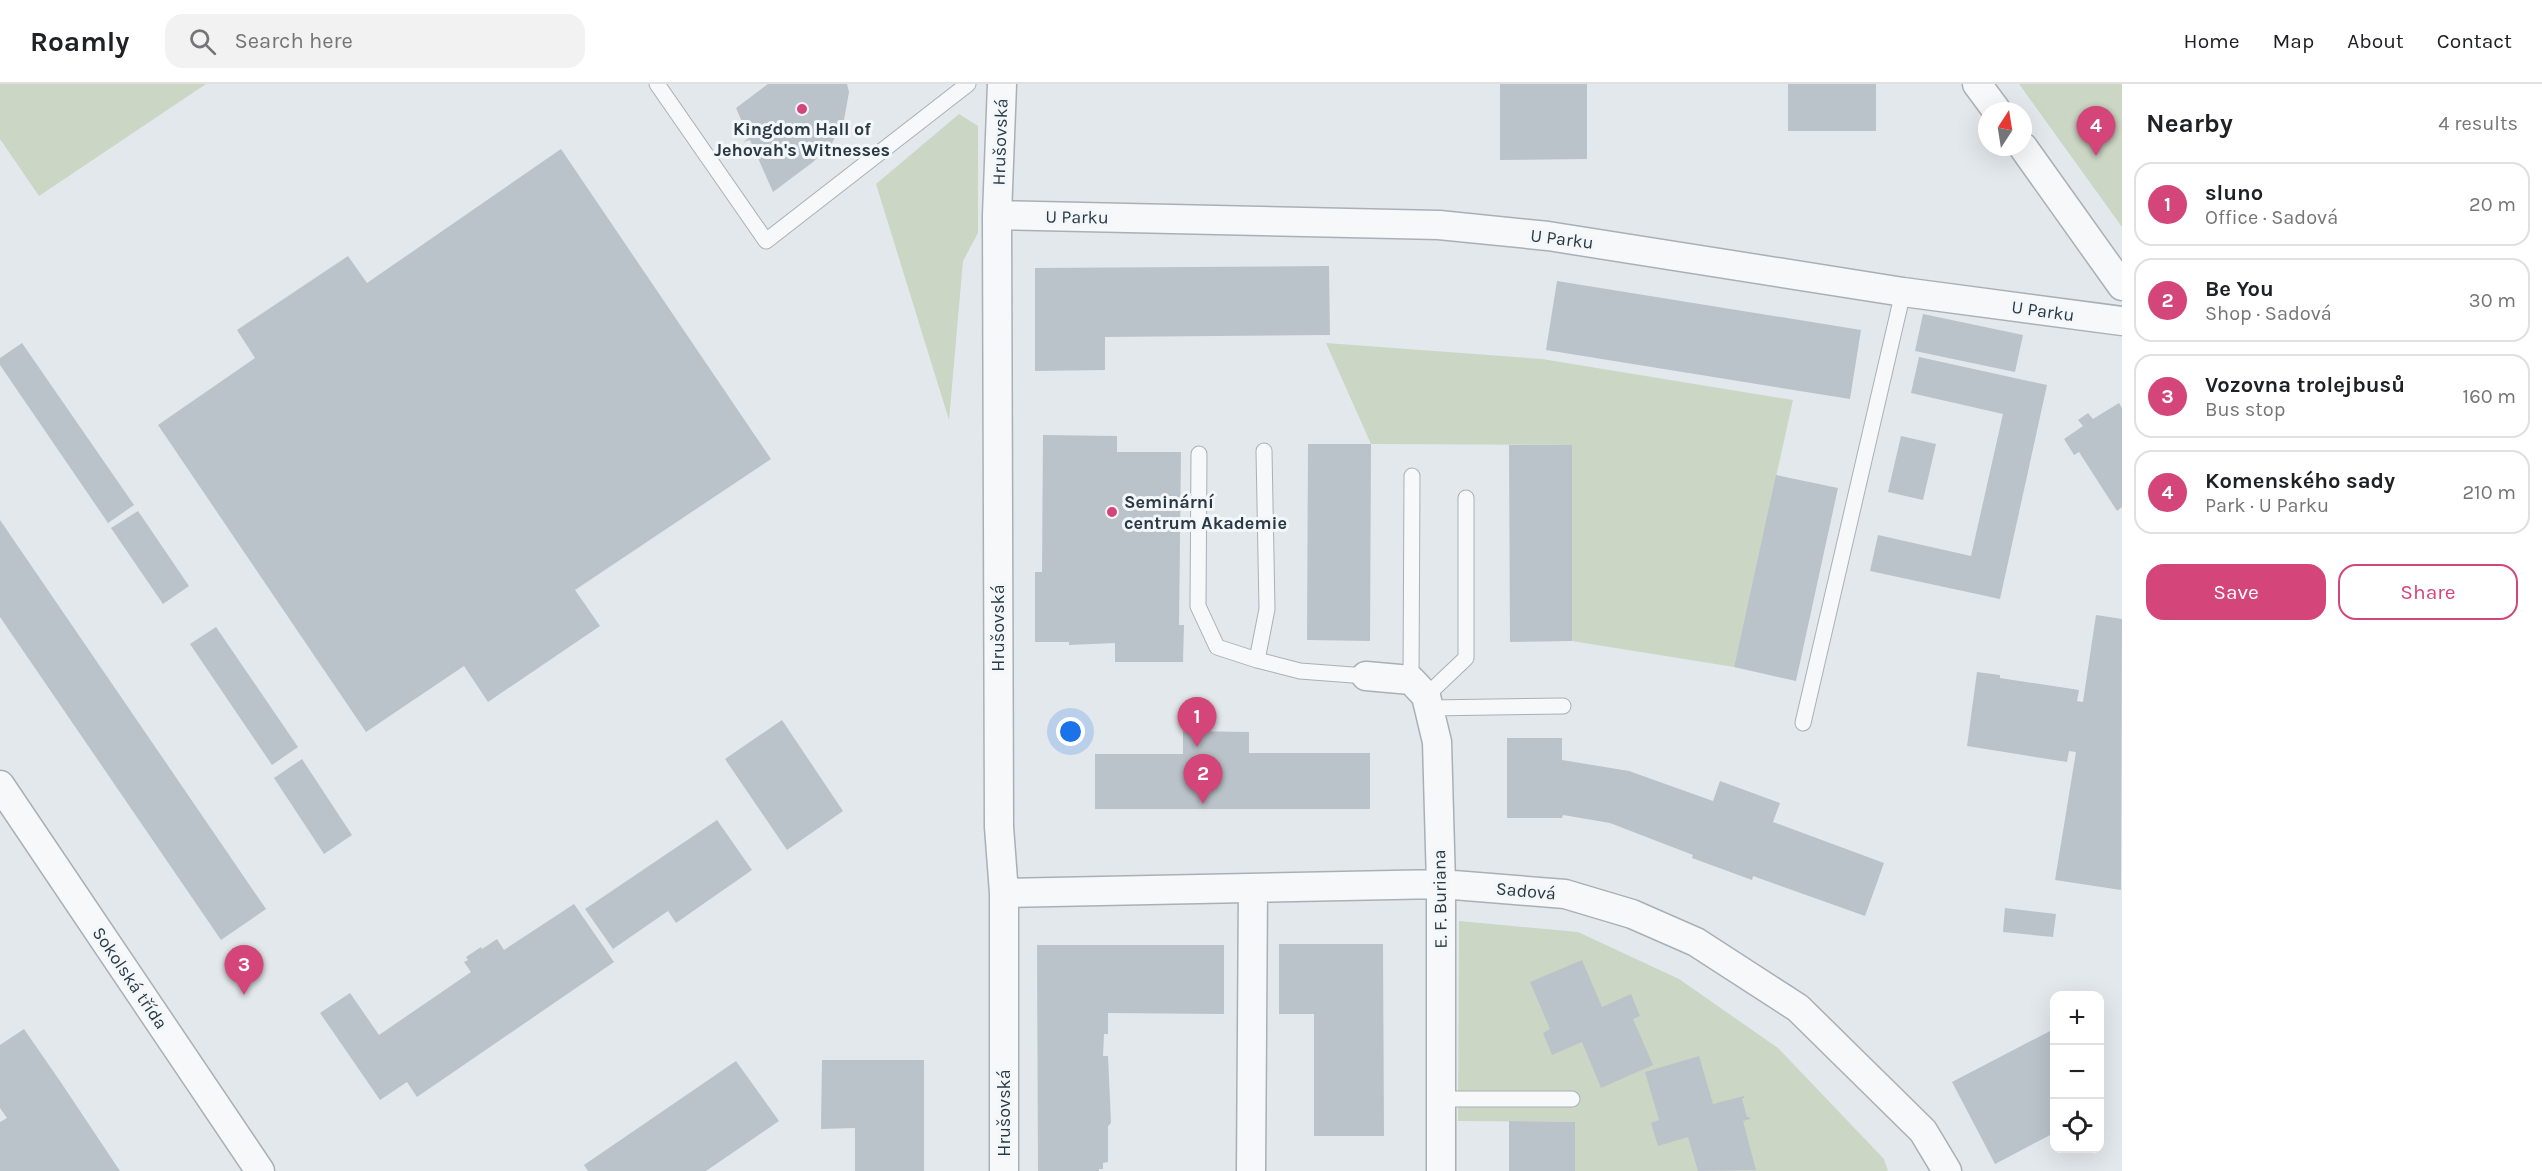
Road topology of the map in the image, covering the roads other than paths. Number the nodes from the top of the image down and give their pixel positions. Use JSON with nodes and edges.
{"nodes":[{"id":1,"x":657,"y":84,"type":"edge"},
{"id":2,"x":968,"y":84,"type":"edge"},
{"id":3,"x":1002,"y":84,"type":"edge"},
{"id":4,"x":1977,"y":84,"type":"edge"},
{"id":5,"x":1990,"y":102,"type":"edge"},
{"id":6,"x":2029,"y":156,"type":"edge"},
{"id":7,"x":998,"y":215,"type":"junction"},
{"id":8,"x":2122,"y":286,"type":"edge"},
{"id":9,"x":1903,"y":291,"type":"junction"},
{"id":10,"x":2122,"y":321,"type":"edge"},
{"id":11,"x":1264,"y":451,"type":"dead end"},
{"id":12,"x":1199,"y":454,"type":"dead end"},
{"id":13,"x":1412,"y":476,"type":"dead end"},
{"id":14,"x":1466,"y":498,"type":"dead end"},
{"id":15,"x":1257,"y":660,"type":"junction"},
{"id":16,"x":1366,"y":676,"type":"joint"},
{"id":17,"x":1422,"y":694,"type":"junction"},
{"id":18,"x":1563,"y":706,"type":"dead end"},
{"id":19,"x":1803,"y":723,"type":"dead end"},
{"id":20,"x":0,"y":785,"type":"edge"},
{"id":21,"x":1440,"y":884,"type":"junction"},
{"id":22,"x":1252,"y":888,"type":"junction"},
{"id":23,"x":1004,"y":893,"type":"junction"},
{"id":24,"x":1572,"y":1098,"type":"dead end"},
{"id":25,"x":1441,"y":1099,"type":"junction"},
{"id":26,"x":260,"y":1171,"type":"edge"},
{"id":27,"x":1004,"y":1171,"type":"edge"},
{"id":28,"x":1251,"y":1171,"type":"edge"},
{"id":29,"x":1441,"y":1171,"type":"edge"},
{"id":30,"x":1947,"y":1171,"type":"edge"}],
"edges":[{"from":1,"to":2,"type":"lane"},
{"from":3,"to":7,"type":"street","name":"Hrušovská"},
{"from":4,"to":5,"type":"street"},
{"from":6,"to":8,"type":"street"},
{"from":7,"to":9,"type":"street","name":"U Parku"},
{"from":7,"to":23,"type":"street","name":"Hrušovská"},
{"from":9,"to":10,"type":"street","name":"U Parku"},
{"from":9,"to":19,"type":"lane"},
{"from":11,"to":15,"type":"lane"},
{"from":12,"to":15,"type":"lane"},
{"from":13,"to":17,"type":"lane"},
{"from":14,"to":17,"type":"lane"},
{"from":15,"to":16,"type":"lane"},
{"from":16,"to":17,"type":"street"},
{"from":17,"to":18,"type":"lane"},
{"from":17,"to":21,"type":"street","name":"E. F. Buriana"},
{"from":20,"to":26,"type":"street","name":"Sokolská třída"},
{"from":21,"to":22,"type":"street","name":"Sadová"},
{"from":21,"to":25,"type":"street","name":"E. F. Buriana"},
{"from":21,"to":30,"type":"street","name":"Sadová"},
{"from":22,"to":23,"type":"street","name":"Sadová"},
{"from":22,"to":28,"type":"street"},
{"from":23,"to":27,"type":"street","name":"Hrušovská"},
{"from":24,"to":25,"type":"lane"},
{"from":25,"to":29,"type":"street","name":"E. F. Buriana"}]}
